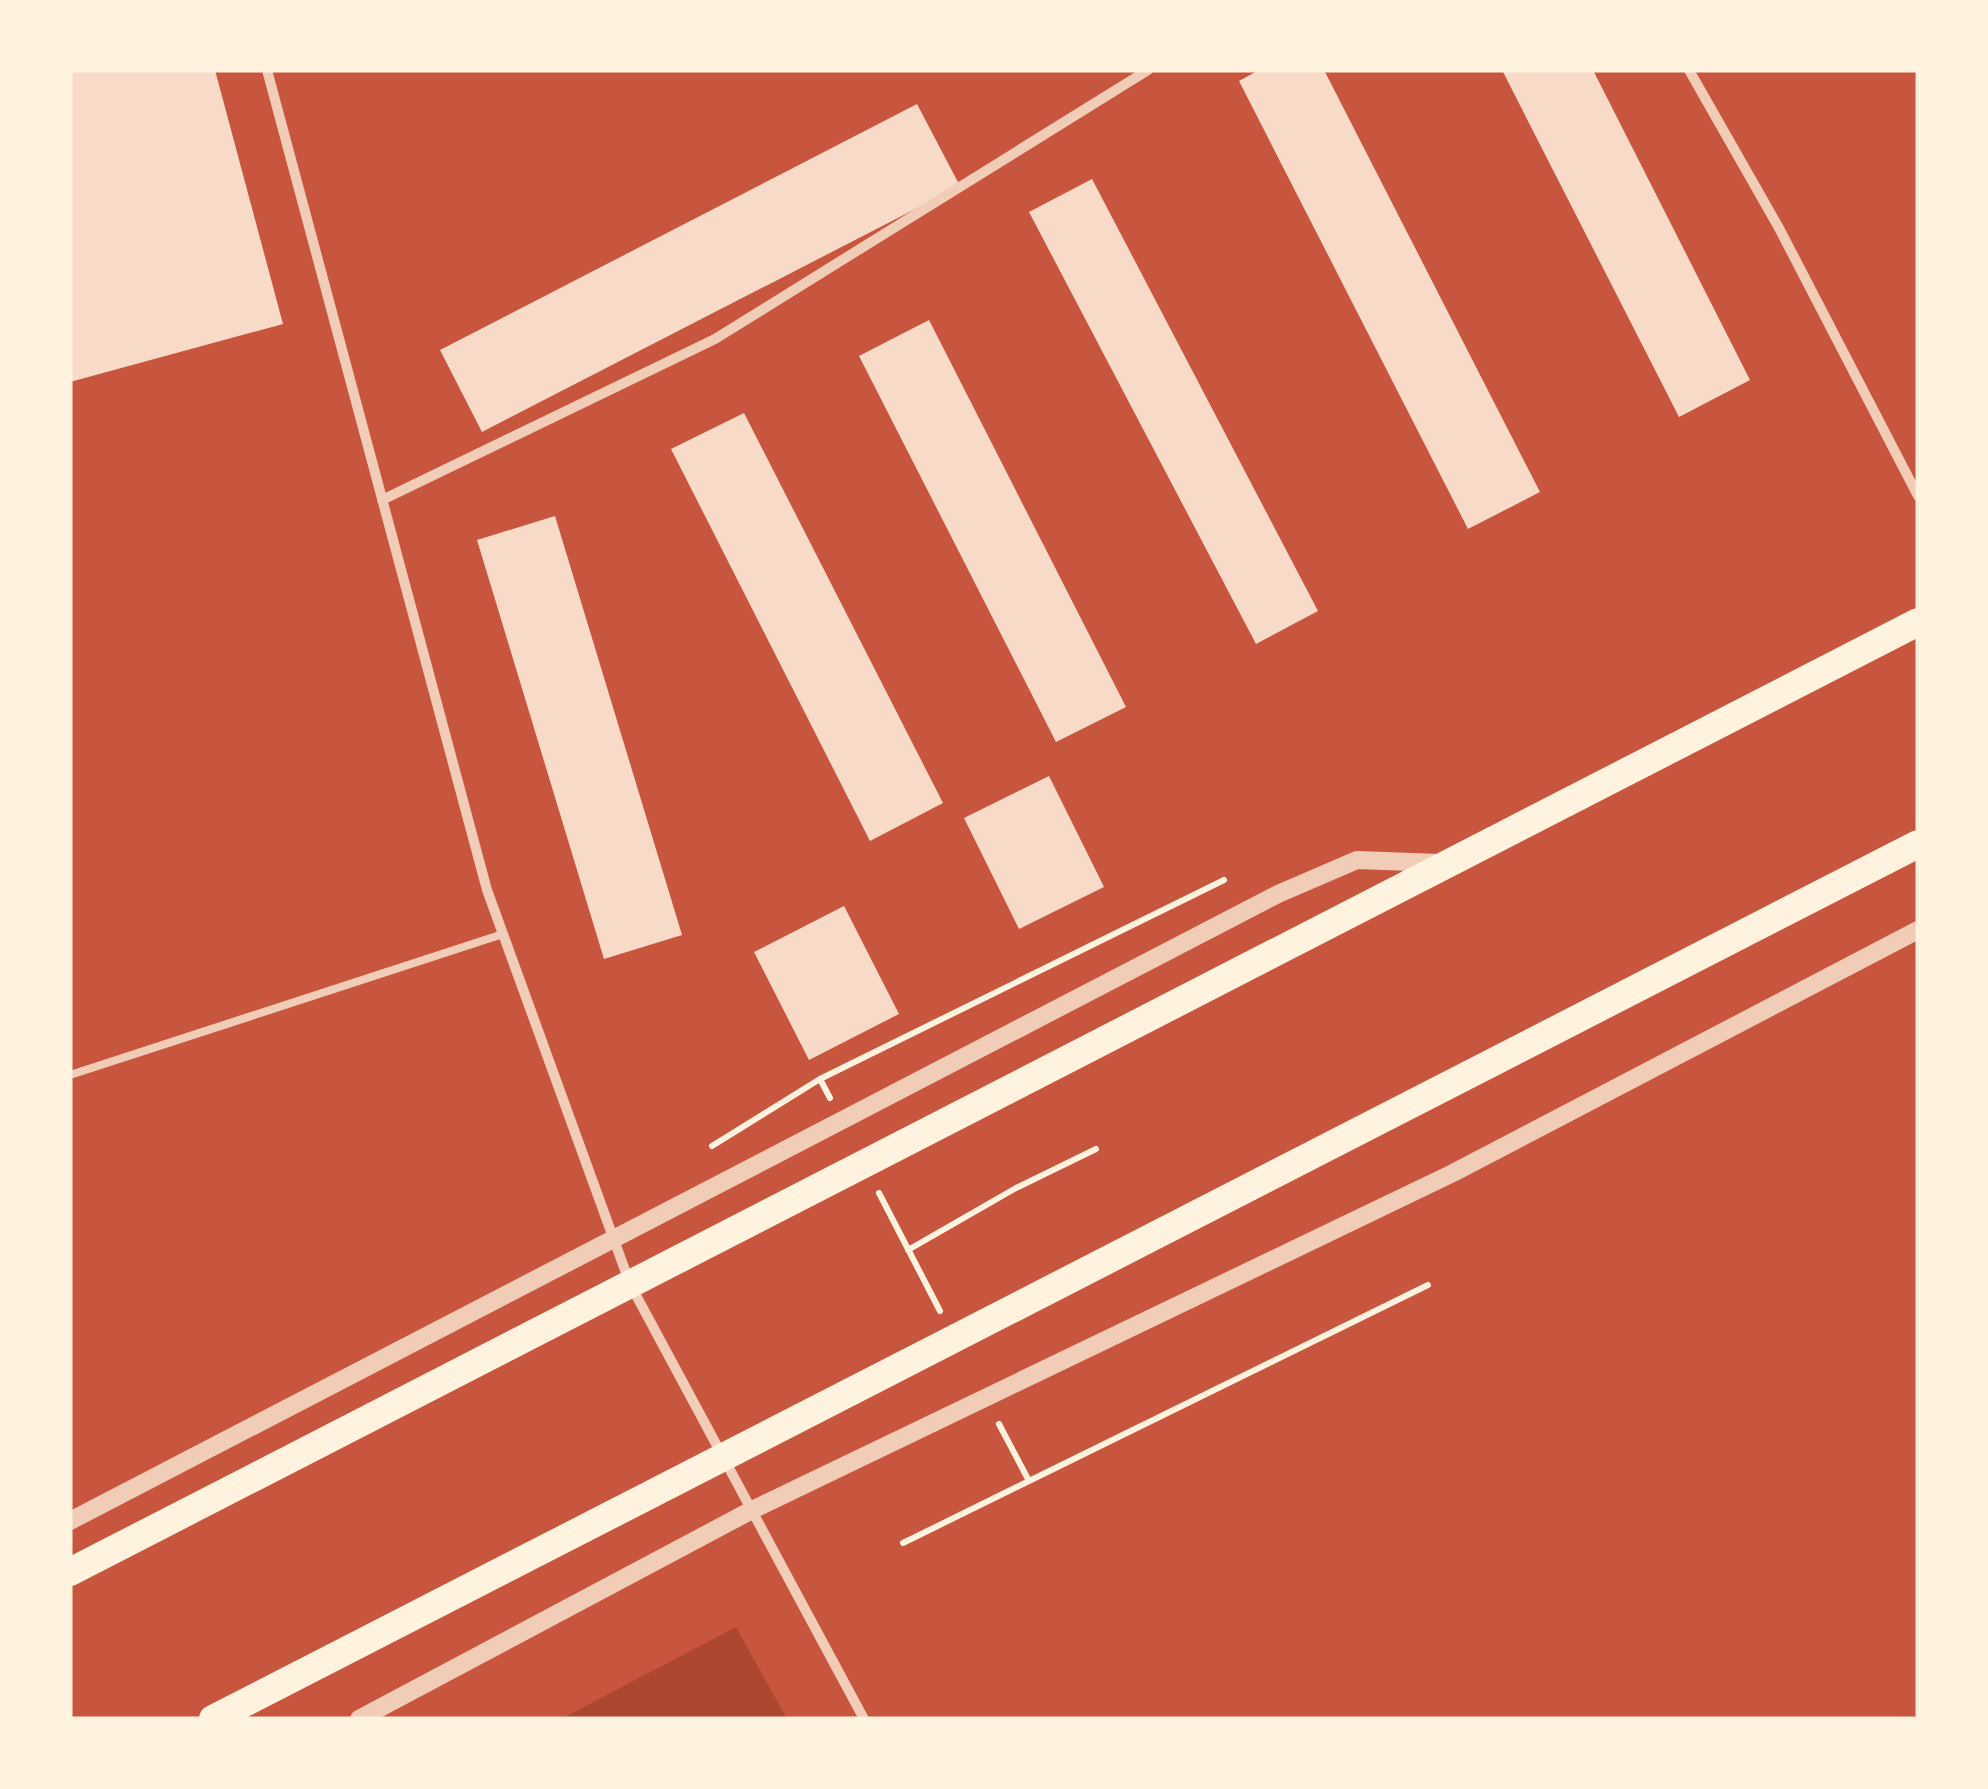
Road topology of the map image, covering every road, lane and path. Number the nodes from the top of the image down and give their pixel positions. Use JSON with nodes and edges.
{"nodes":[{"id":1,"x":267,"y":70,"type":"edge"},
{"id":2,"x":1148,"y":70,"type":"edge"},
{"id":3,"x":1689,"y":70,"type":"edge"},
{"id":4,"x":1918,"y":496,"type":"edge"},
{"id":5,"x":382,"y":500,"type":"junction"},
{"id":6,"x":1918,"y":622,"type":"edge"},
{"id":7,"x":1918,"y":844,"type":"edge"},
{"id":8,"x":1448,"y":864,"type":"junction"},
{"id":9,"x":1224,"y":880,"type":"dead end"},
{"id":10,"x":1918,"y":930,"type":"edge"},
{"id":11,"x":503,"y":934,"type":"junction"},
{"id":12,"x":70,"y":1075,"type":"edge"},
{"id":13,"x":820,"y":1079,"type":"junction"},
{"id":14,"x":837,"y":1113,"type":"dead end"},
{"id":15,"x":712,"y":1146,"type":"dead end"},
{"id":16,"x":1096,"y":1149,"type":"dead end"},
{"id":17,"x":873,"y":1182,"type":"dead end"},
{"id":18,"x":614,"y":1239,"type":"junction"},
{"id":19,"x":908,"y":1250,"type":"junction"},
{"id":20,"x":630,"y":1284,"type":"junction"},
{"id":21,"x":1428,"y":1285,"type":"dead end"},
{"id":22,"x":945,"y":1321,"type":"dead end"},
{"id":23,"x":992,"y":1410,"type":"dead end"},
{"id":24,"x":724,"y":1456,"type":"junction"},
{"id":25,"x":1028,"y":1480,"type":"junction"},
{"id":26,"x":752,"y":1510,"type":"junction"},
{"id":27,"x":70,"y":1521,"type":"edge"},
{"id":28,"x":904,"y":1543,"type":"dead end"},
{"id":29,"x":70,"y":1572,"type":"edge"},
{"id":30,"x":213,"y":1719,"type":"edge"},
{"id":31,"x":359,"y":1719,"type":"edge"},
{"id":32,"x":864,"y":1719,"type":"edge"}],
"edges":[{"from":1,"to":5,"type":"street"},
{"from":2,"to":5,"type":"street"},
{"from":3,"to":4,"type":"street"},
{"from":5,"to":11,"type":"street"},
{"from":6,"to":8,"type":"highway"},
{"from":7,"to":24,"type":"highway"},
{"from":8,"to":18,"type":"street"},
{"from":8,"to":20,"type":"highway"},
{"from":9,"to":13,"type":"path"},
{"from":10,"to":26,"type":"street"},
{"from":11,"to":12,"type":"lane"},
{"from":11,"to":18,"type":"street"},
{"from":13,"to":14,"type":"path"},
{"from":13,"to":15,"type":"path"},
{"from":16,"to":19,"type":"path"},
{"from":17,"to":19,"type":"path"},
{"from":18,"to":20,"type":"street"},
{"from":18,"to":27,"type":"street"},
{"from":19,"to":22,"type":"path"},
{"from":20,"to":24,"type":"street"},
{"from":20,"to":29,"type":"highway"},
{"from":21,"to":25,"type":"path"},
{"from":23,"to":25,"type":"path"},
{"from":24,"to":26,"type":"street"},
{"from":24,"to":30,"type":"highway"},
{"from":25,"to":28,"type":"path"},
{"from":26,"to":31,"type":"street"},
{"from":26,"to":32,"type":"street"}]}
